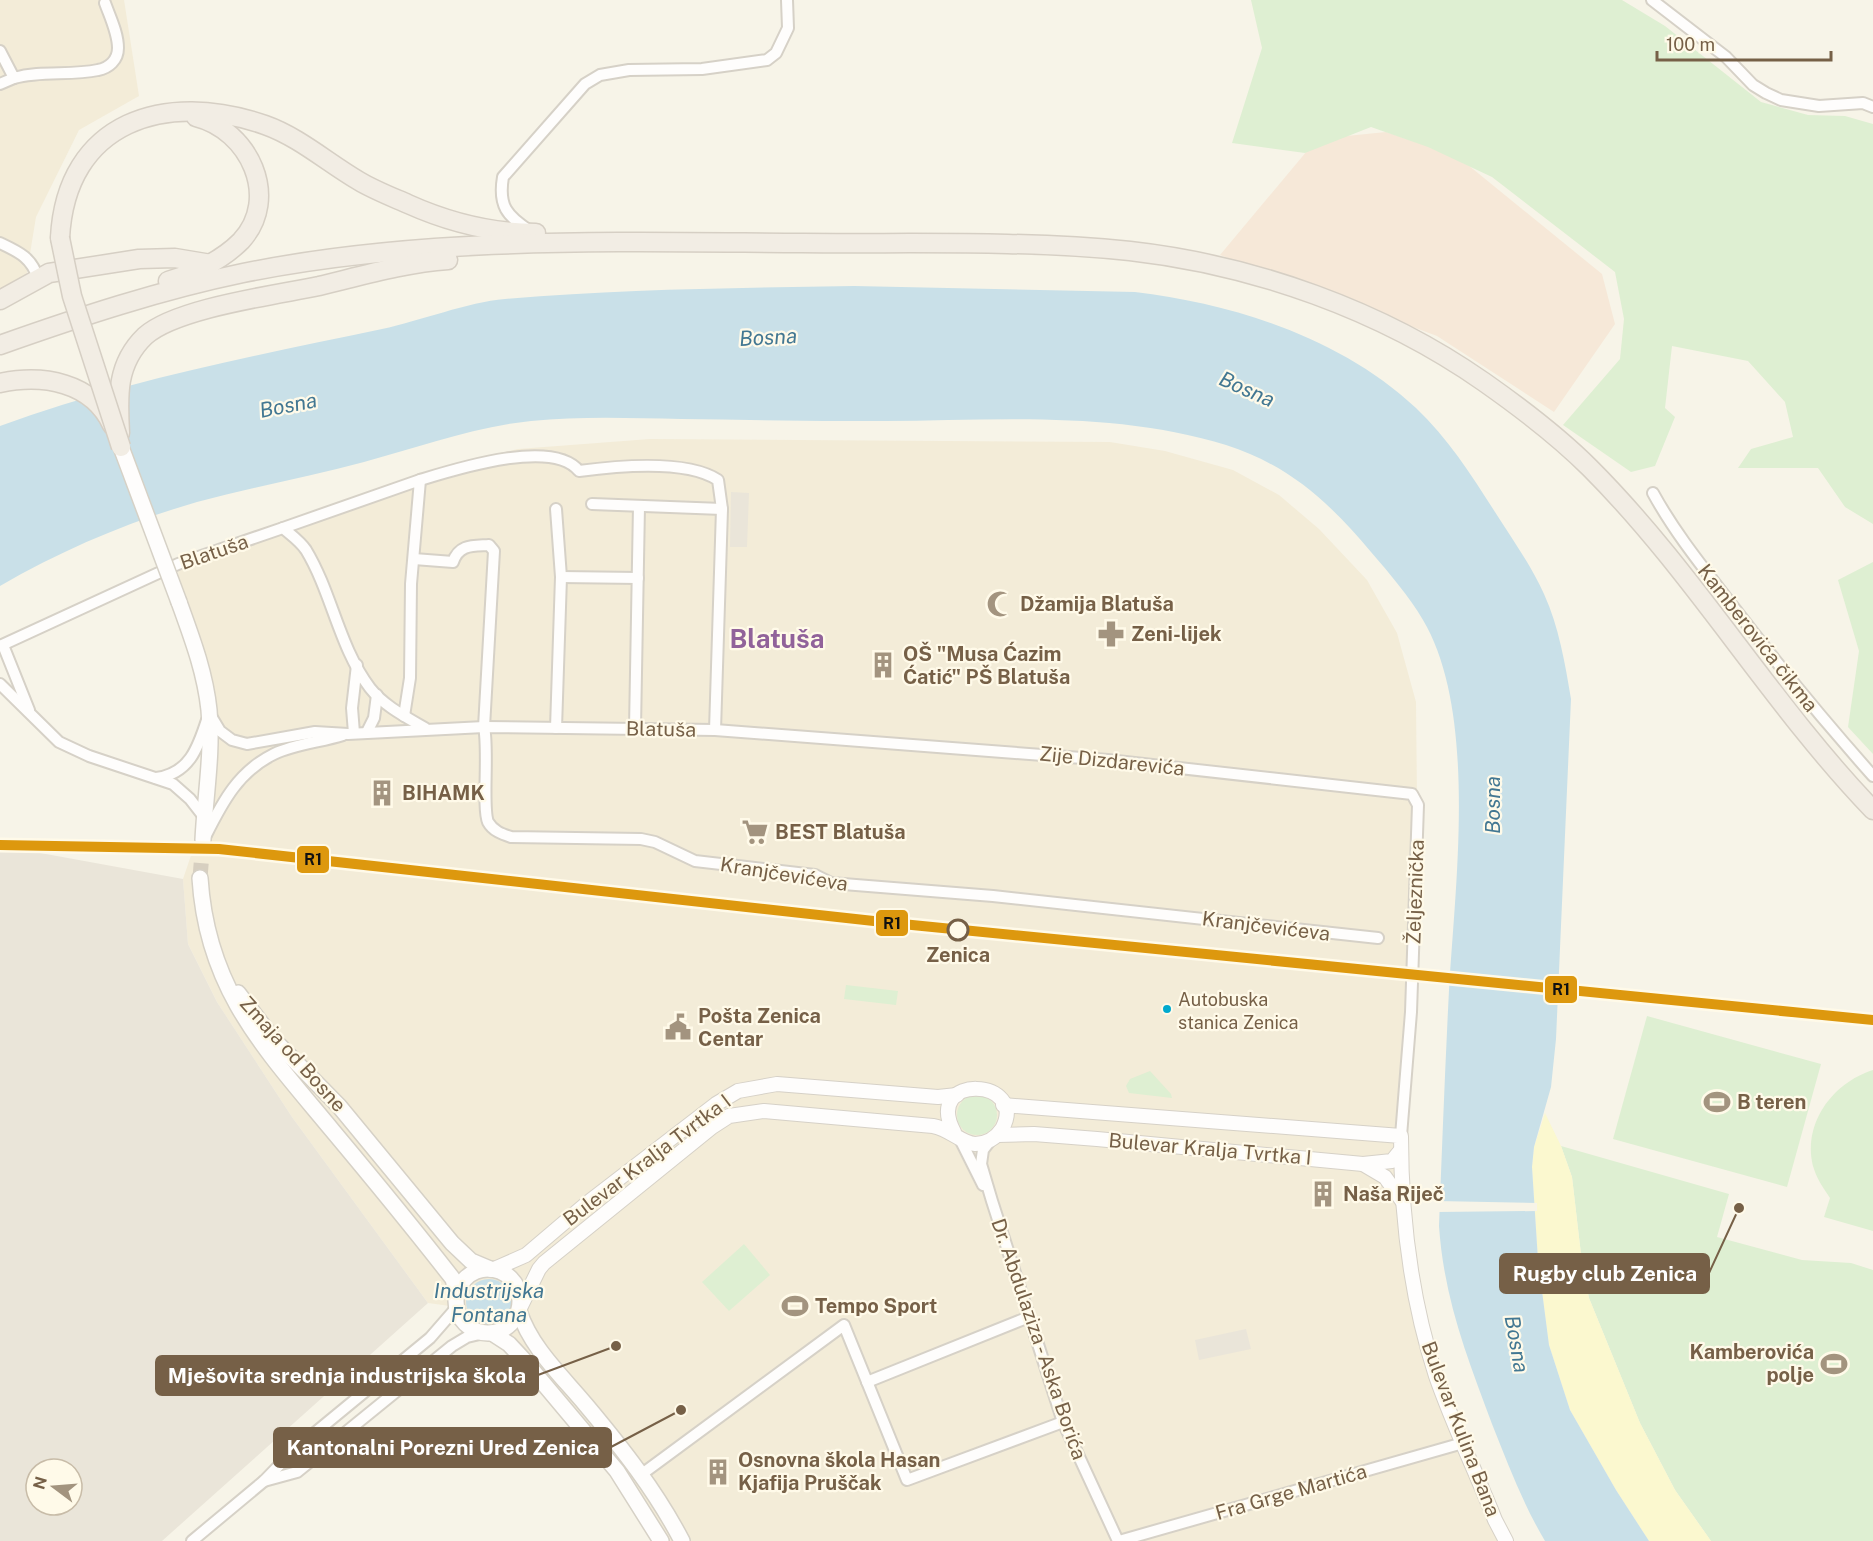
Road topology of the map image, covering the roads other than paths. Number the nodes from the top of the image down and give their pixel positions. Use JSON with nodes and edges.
{"nodes":[{"id":1,"x":787,"y":0,"type":"edge"},
{"id":2,"x":1652,"y":0,"type":"edge"},
{"id":3,"x":105,"y":3,"type":"dead end"},
{"id":4,"x":0,"y":51,"type":"edge"},
{"id":5,"x":14,"y":78,"type":"junction"},
{"id":6,"x":0,"y":84,"type":"edge"},
{"id":7,"x":1873,"y":107,"type":"edge"},
{"id":8,"x":152,"y":116,"type":"junction"},
{"id":9,"x":532,"y":233,"type":"junction"},
{"id":10,"x":629,"y":242,"type":"junction"},
{"id":11,"x":0,"y":243,"type":"edge"},
{"id":12,"x":211,"y":264,"type":"junction"},
{"id":13,"x":38,"y":278,"type":"junction"},
{"id":14,"x":0,"y":300,"type":"edge"},
{"id":15,"x":5,"y":343,"type":"edge"},
{"id":16,"x":0,"y":383,"type":"edge"},
{"id":17,"x":121,"y":447,"type":"junction"},
{"id":18,"x":420,"y":480,"type":"junction"},
{"id":19,"x":1653,"y":493,"type":"dead end"},
{"id":20,"x":592,"y":504,"type":"dead end"},
{"id":21,"x":639,"y":506,"type":"junction"},
{"id":22,"x":556,"y":509,"type":"dead end"},
{"id":23,"x":722,"y":509,"type":"junction"},
{"id":24,"x":283,"y":528,"type":"junction"},
{"id":25,"x":414,"y":559,"type":"junction"},
{"id":26,"x":561,"y":577,"type":"junction"},
{"id":27,"x":638,"y":578,"type":"junction"},
{"id":28,"x":2,"y":646,"type":"edge"},
{"id":29,"x":357,"y":665,"type":"junction"},
{"id":30,"x":0,"y":685,"type":"edge"},
{"id":31,"x":377,"y":695,"type":"junction"},
{"id":32,"x":209,"y":712,"type":"junction"},
{"id":33,"x":31,"y":716,"type":"junction"},
{"id":34,"x":404,"y":716,"type":"junction"},
{"id":35,"x":484,"y":728,"type":"junction"},
{"id":36,"x":556,"y":728,"type":"junction"},
{"id":37,"x":635,"y":728,"type":"junction"},
{"id":38,"x":426,"y":729,"type":"junction"},
{"id":39,"x":715,"y":730,"type":"junction"},
{"id":40,"x":367,"y":732,"type":"junction"},
{"id":41,"x":351,"y":733,"type":"junction"},
{"id":42,"x":811,"y":735,"type":"joint"},
{"id":43,"x":1873,"y":776,"type":"edge"},
{"id":44,"x":153,"y":778,"type":"junction"},
{"id":45,"x":1412,"y":794,"type":"joint"},
{"id":46,"x":1873,"y":810,"type":"edge"},
{"id":47,"x":204,"y":817,"type":"junction"},
{"id":48,"x":203,"y":840,"type":"joint"},
{"id":49,"x":200,"y":878,"type":"tunnel mouth"},
{"id":50,"x":1378,"y":938,"type":"dead end"},
{"id":51,"x":222,"y":972,"type":"junction"},
{"id":52,"x":957,"y":1095,"type":"junction"},
{"id":53,"x":1003,"y":1105,"type":"junction"},
{"id":54,"x":957,"y":1135,"type":"junction"},
{"id":55,"x":1401,"y":1136,"type":"junction"},
{"id":56,"x":994,"y":1138,"type":"junction"},
{"id":57,"x":1401,"y":1150,"type":"junction"},
{"id":58,"x":1363,"y":1164,"type":"junction"},
{"id":59,"x":992,"y":1201,"type":"junction"},
{"id":60,"x":1404,"y":1204,"type":"junction"},
{"id":61,"x":491,"y":1270,"type":"junction"},
{"id":62,"x":457,"y":1300,"type":"junction"},
{"id":63,"x":519,"y":1310,"type":"junction"},
{"id":64,"x":1029,"y":1317,"type":"junction"},
{"id":65,"x":488,"y":1333,"type":"junction"},
{"id":66,"x":867,"y":1382,"type":"junction"},
{"id":67,"x":1063,"y":1422,"type":"junction"},
{"id":68,"x":1463,"y":1443,"type":"junction"},
{"id":69,"x":642,"y":1474,"type":"junction"},
{"id":70,"x":264,"y":1481,"type":"junction"},
{"id":71,"x":192,"y":1541,"type":"edge"},
{"id":72,"x":661,"y":1541,"type":"edge"},
{"id":73,"x":682,"y":1541,"type":"edge"},
{"id":74,"x":1118,"y":1541,"type":"edge"},
{"id":75,"x":1506,"y":1541,"type":"edge"}],
"edges":[{"from":1,"to":9,"type":"street"},
{"from":2,"to":7,"type":"street"},
{"from":3,"to":5,"type":"street"},
{"from":4,"to":5,"type":"street"},
{"from":5,"to":6,"type":"street"},
{"from":8,"to":9,"type":"highway"},
{"from":8,"to":12,"type":"highway"},
{"from":8,"to":17,"type":"highway","bridge":true},
{"from":9,"to":10,"type":"highway"},
{"from":10,"to":15,"type":"highway"},
{"from":10,"to":17,"type":"highway","bridge":true},
{"from":10,"to":46,"type":"highway"},
{"from":11,"to":13,"type":"street"},
{"from":12,"to":13,"type":"highway"},
{"from":12,"to":15,"type":"highway"},
{"from":13,"to":14,"type":"highway"},
{"from":16,"to":17,"type":"highway","bridge":true},
{"from":17,"to":32,"type":"main road","bridge":true},
{"from":18,"to":23,"type":"street","name":"Blatuša"},
{"from":18,"to":24,"type":"street","name":"Blatuša"},
{"from":18,"to":25,"type":"street"},
{"from":19,"to":43,"type":"street","name":"Kamberovića čikma"},
{"from":20,"to":21,"type":"street"},
{"from":21,"to":23,"type":"street"},
{"from":21,"to":27,"type":"street"},
{"from":22,"to":26,"type":"street"},
{"from":23,"to":39,"type":"street","name":"Blatuša"},
{"from":24,"to":28,"type":"street","name":"Blatuša"},
{"from":24,"to":29,"type":"street"},
{"from":25,"to":34,"type":"street"},
{"from":25,"to":35,"type":"street","name":"Kranjčevićeva"},
{"from":26,"to":27,"type":"street"},
{"from":26,"to":36,"type":"street"},
{"from":27,"to":37,"type":"street"},
{"from":28,"to":33,"type":"street"},
{"from":29,"to":31,"type":"street"},
{"from":29,"to":41,"type":"street"},
{"from":30,"to":33,"type":"street"},
{"from":31,"to":34,"type":"street"},
{"from":31,"to":40,"type":"street"},
{"from":32,"to":41,"type":"street","name":"Blatuša"},
{"from":32,"to":44,"type":"street"},
{"from":32,"to":47,"type":"main road"},
{"from":33,"to":44,"type":"street"},
{"from":34,"to":38,"type":"street"},
{"from":35,"to":36,"type":"street","name":"Blatuša"},
{"from":35,"to":38,"type":"street","name":"Blatuša"},
{"from":35,"to":50,"type":"street","name":"Kranjčevićeva"},
{"from":36,"to":37,"type":"street","name":"Blatuša"},
{"from":37,"to":39,"type":"street","name":"Blatuša"},
{"from":38,"to":40,"type":"street","name":"Blatuša"},
{"from":39,"to":42,"type":"street","name":"Blatuša"},
{"from":40,"to":41,"type":"street","name":"Blatuša"},
{"from":41,"to":48,"type":"street","name":"Blatuša"},
{"from":42,"to":45,"type":"street","name":"Zije Dizdarevića"},
{"from":44,"to":47,"type":"street"},
{"from":45,"to":55,"type":"street","name":"Željeznička"},
{"from":47,"to":48,"type":"main road"},
{"from":49,"to":51,"type":"main road"},
{"from":51,"to":61,"type":"main road","name":"Zmaja od Bosne"},
{"from":51,"to":62,"type":"main road","name":"Zmaja od Bosne"},
{"from":52,"to":53,"type":"street","name":"Bulevar Kralja Tvrtka I"},
{"from":52,"to":54,"type":"street"},
{"from":52,"to":61,"type":"street","name":"Bulevar Kralja Tvrtka I"},
{"from":53,"to":55,"type":"street","name":"Bulevar Kralja Tvrtka I"},
{"from":53,"to":56,"type":"street"},
{"from":54,"to":56,"type":"street","name":"Bulevar Kralja Tvrtka I"},
{"from":54,"to":59,"type":"street","name":"Dr. Abdulaziza - Aska Borića"},
{"from":54,"to":63,"type":"street","name":"Bulevar Kralja Tvrtka I"},
{"from":55,"to":57,"type":"street","name":"Bulevar Kulina Bana"},
{"from":56,"to":58,"type":"street","name":"Bulevar Kralja Tvrtka I"},
{"from":56,"to":59,"type":"street","name":"Dr. Abdulaziza - Aska Borića"},
{"from":57,"to":58,"type":"street"},
{"from":57,"to":60,"type":"street","name":"Bulevar Kulina Bana"},
{"from":58,"to":60,"type":"street","name":"Bulevar Kralja Tvrtka I"},
{"from":59,"to":64,"type":"street","name":"Dr. Abdulaziza - Aska Borića"},
{"from":60,"to":68,"type":"street","name":"Bulevar Kulina Bana"},
{"from":61,"to":62,"type":"main road"},
{"from":61,"to":63,"type":"main road","name":"Zmaja od Bosne"},
{"from":62,"to":65,"type":"main road","name":"Zmaja od Bosne"},
{"from":62,"to":70,"type":"street"},
{"from":63,"to":65,"type":"main road"},
{"from":63,"to":69,"type":"main road","name":"Zmaja od Bosne"},
{"from":64,"to":66,"type":"street"},
{"from":64,"to":67,"type":"street","name":"Dr. Abdulaziza - Aska Borića"},
{"from":65,"to":70,"type":"street"},
{"from":65,"to":72,"type":"main road","name":"Zmaja od Bosne"},
{"from":66,"to":67,"type":"street"},
{"from":66,"to":69,"type":"street"},
{"from":67,"to":74,"type":"street","name":"Dr. Abdulaziza - Aska Borića"},
{"from":68,"to":74,"type":"street","name":"Fra Grge Martića"},
{"from":68,"to":75,"type":"street","name":"Bulevar Kulina Bana"},
{"from":69,"to":73,"type":"main road","name":"Zmaja od Bosne"},
{"from":70,"to":71,"type":"street"}]}
